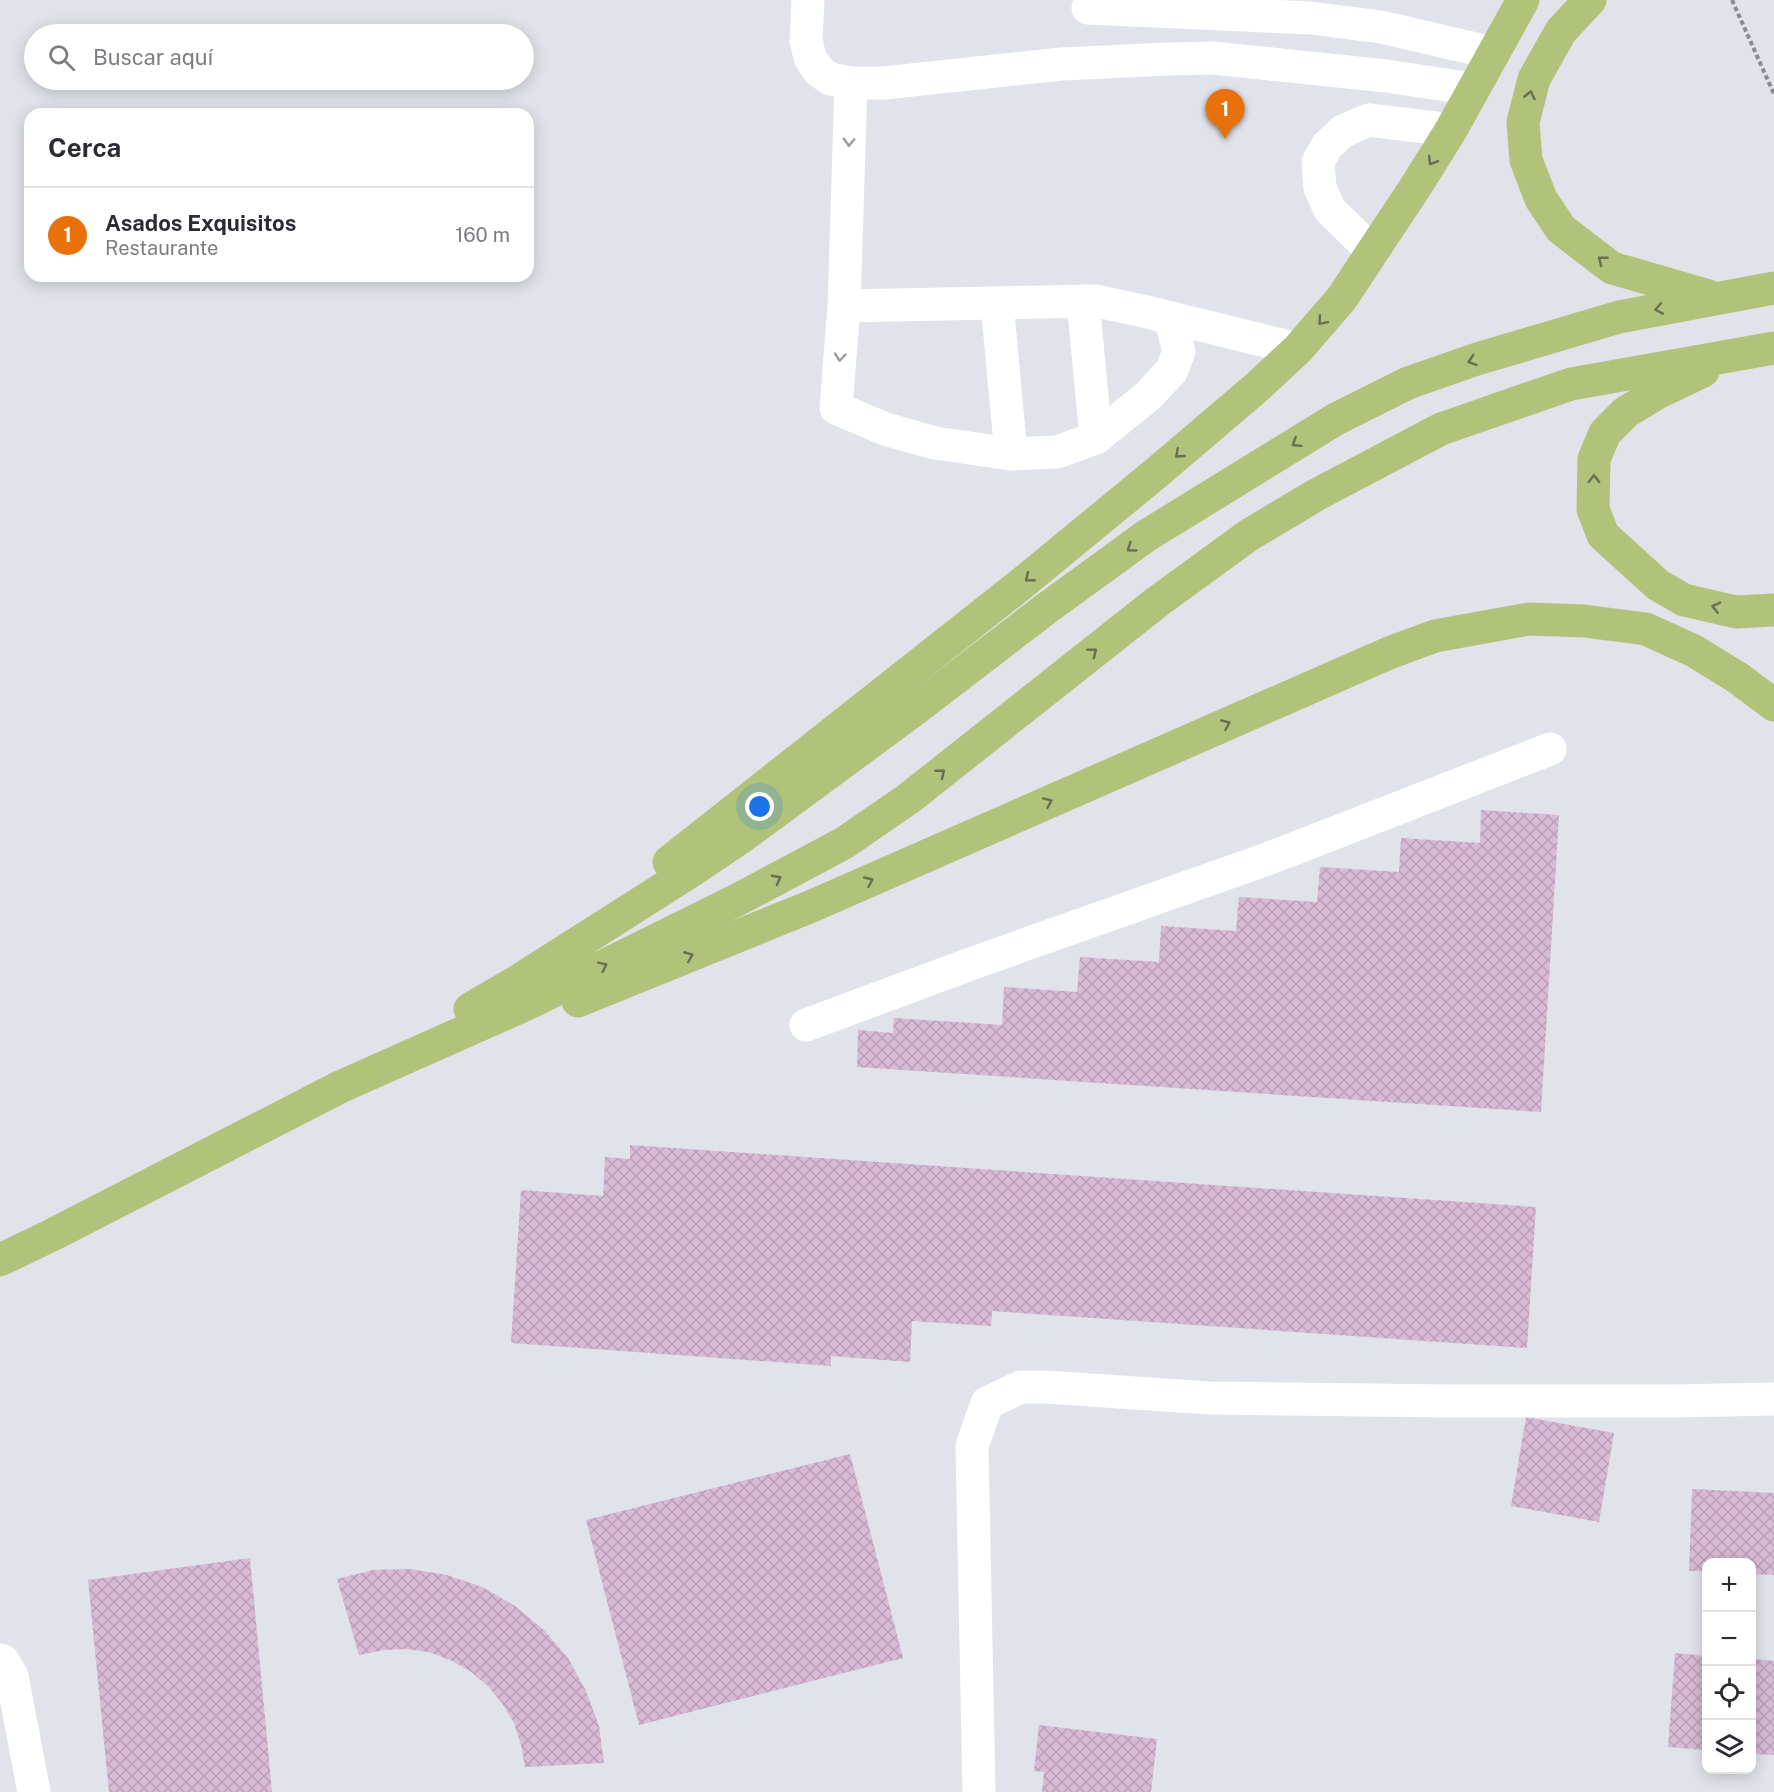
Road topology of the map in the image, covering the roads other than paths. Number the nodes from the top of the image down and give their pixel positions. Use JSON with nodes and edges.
{"nodes":[{"id":1,"x":808,"y":0,"type":"edge"},
{"id":2,"x":1523,"y":0,"type":"edge"},
{"id":3,"x":1590,"y":0,"type":"edge"},
{"id":4,"x":1088,"y":8,"type":"dead end"},
{"id":5,"x":1257,"y":8,"type":"edge"},
{"id":6,"x":1341,"y":11,"type":"edge"},
{"id":7,"x":1493,"y":53,"type":"junction"},
{"id":8,"x":851,"y":83,"type":"junction"},
{"id":9,"x":1473,"y":88,"type":"junction"},
{"id":10,"x":1451,"y":130,"type":"junction"},
{"id":11,"x":1373,"y":252,"type":"junction"},
{"id":12,"x":1774,"y":288,"type":"edge"},
{"id":13,"x":1717,"y":298,"type":"junction"},
{"id":14,"x":1083,"y":301,"type":"junction"},
{"id":15,"x":998,"y":303,"type":"junction"},
{"id":16,"x":844,"y":306,"type":"junction"},
{"id":17,"x":1170,"y":318,"type":"junction"},
{"id":18,"x":1298,"y":349,"type":"junction"},
{"id":19,"x":1759,"y":350,"type":"edge"},
{"id":20,"x":1096,"y":438,"type":"junction"},
{"id":21,"x":1011,"y":454,"type":"junction"},
{"id":22,"x":1774,"y":610,"type":"edge"},
{"id":23,"x":1774,"y":705,"type":"edge"},
{"id":24,"x":1550,"y":749,"type":"dead end"},
{"id":25,"x":518,"y":981,"type":"junction"},
{"id":26,"x":806,"y":1025,"type":"dead end"},
{"id":27,"x":340,"y":1087,"type":"junction"},
{"id":28,"x":0,"y":1260,"type":"edge"},
{"id":29,"x":1774,"y":1399,"type":"edge"},
{"id":30,"x":0,"y":1660,"type":"edge"},
{"id":31,"x":34,"y":1792,"type":"edge"},
{"id":32,"x":979,"y":1792,"type":"edge"}],
"edges":[{"from":1,"to":8,"type":"street"},
{"from":2,"to":7,"type":"main road"},
{"from":13,"to":3,"type":"main road","one_way":true},
{"from":4,"to":5,"type":"street"},
{"from":5,"to":6,"type":"street"},
{"from":6,"to":7,"type":"street"},
{"from":7,"to":9,"type":"main road"},
{"from":8,"to":9,"type":"street"},
{"from":8,"to":16,"type":"street","one_way":true},
{"from":9,"to":10,"type":"main road"},
{"from":10,"to":11,"type":"main road","one_way":true},
{"from":10,"to":11,"type":"street"},
{"from":11,"to":18,"type":"main road","one_way":true},
{"from":12,"to":13,"type":"main road"},
{"from":13,"to":25,"type":"main road","one_way":true},
{"from":14,"to":15,"type":"street"},
{"from":14,"to":17,"type":"street"},
{"from":14,"to":20,"type":"street"},
{"from":15,"to":16,"type":"street"},
{"from":15,"to":21,"type":"street"},
{"from":16,"to":21,"type":"street","one_way":true},
{"from":17,"to":18,"type":"street"},
{"from":17,"to":20,"type":"street"},
{"from":18,"to":25,"type":"main road","one_way":true},
{"from":22,"to":19,"type":"main road","one_way":true},
{"from":27,"to":19,"type":"main road","one_way":true},
{"from":20,"to":21,"type":"street"},
{"from":27,"to":23,"type":"main road","one_way":true},
{"from":24,"to":26,"type":"street"},
{"from":25,"to":27,"type":"main road"},
{"from":27,"to":28,"type":"main road"},
{"from":29,"to":32,"type":"street"},
{"from":30,"to":31,"type":"street"}]}
